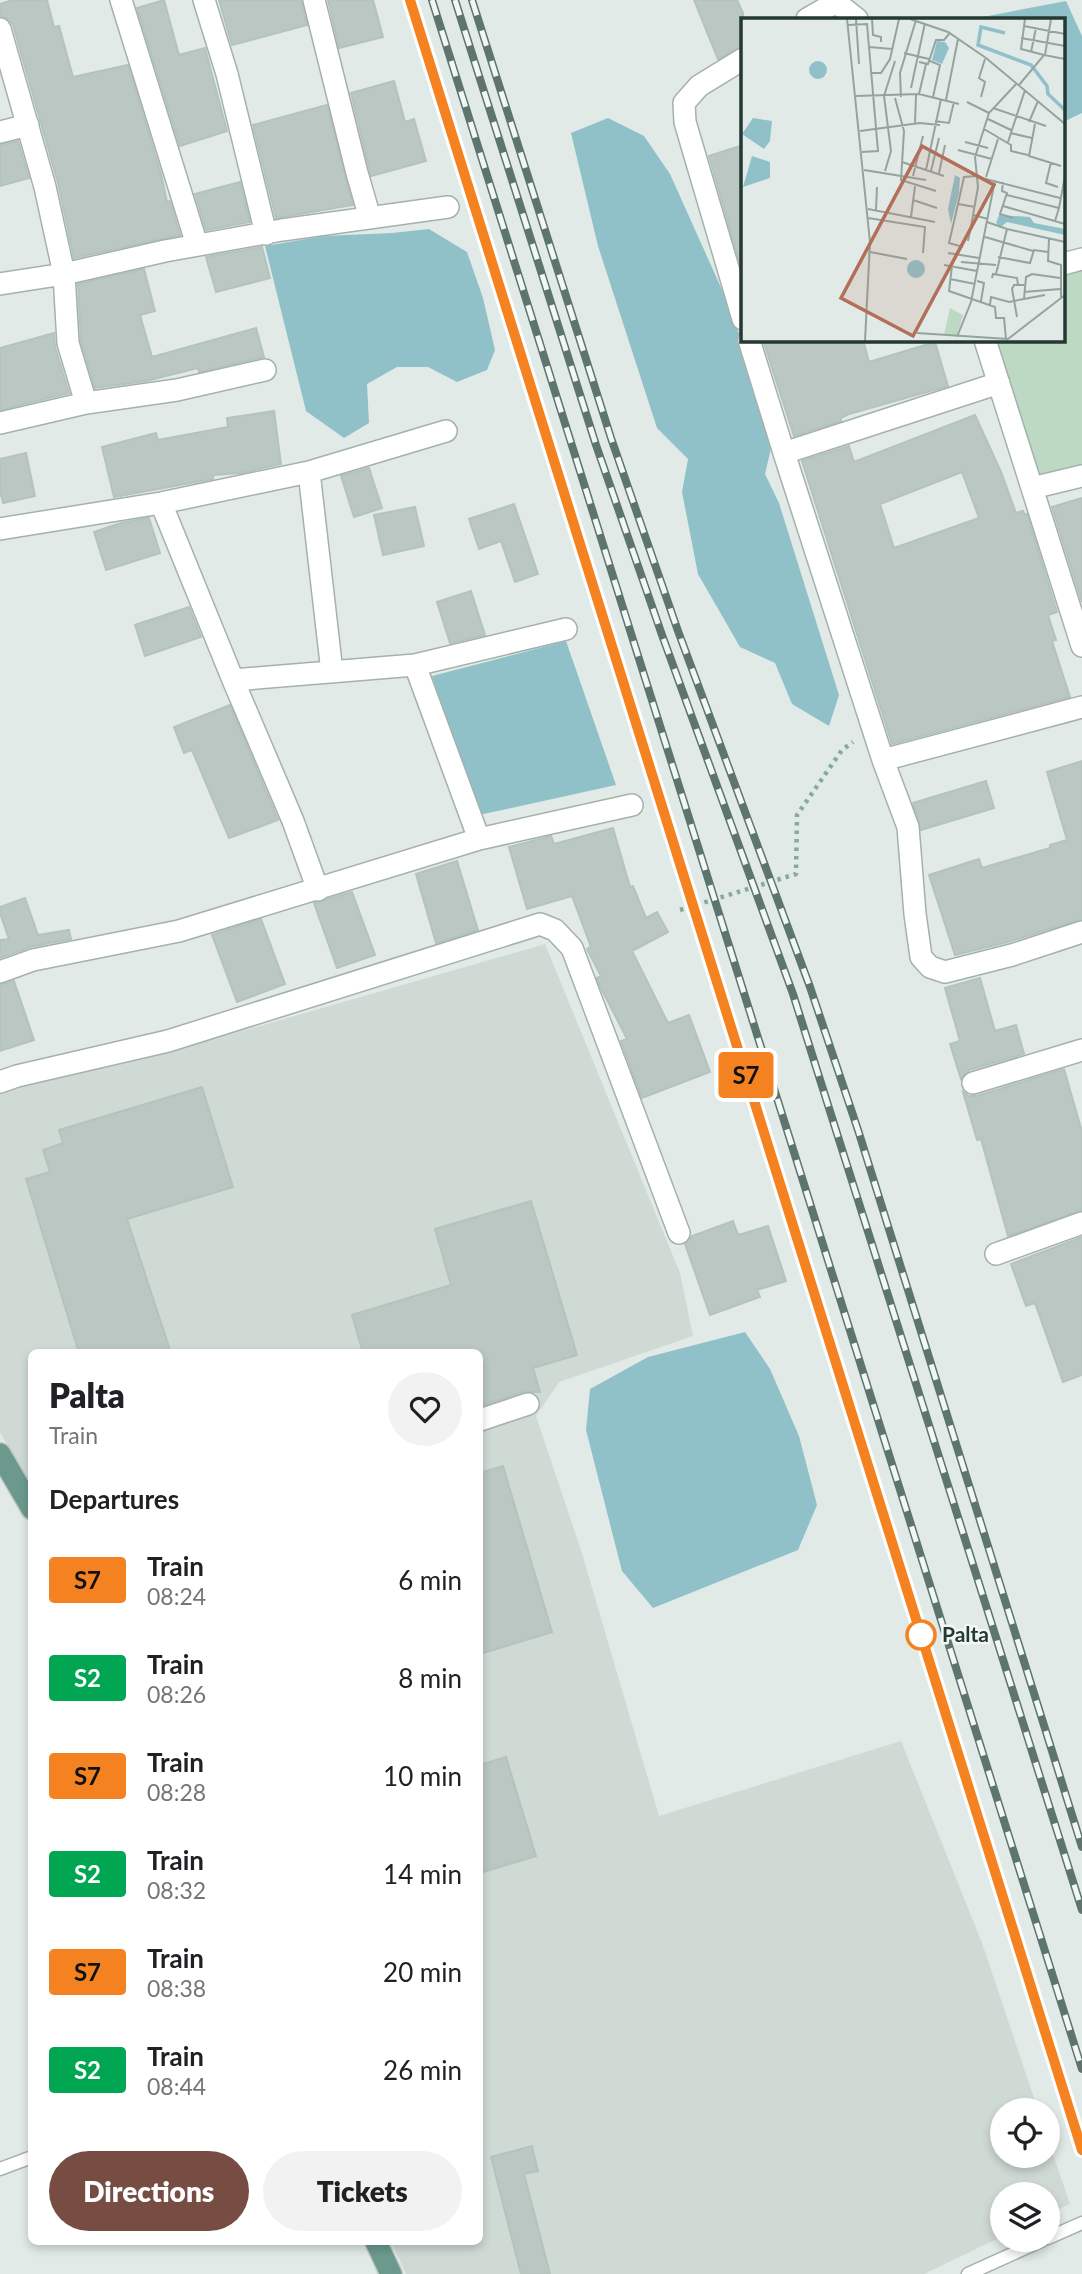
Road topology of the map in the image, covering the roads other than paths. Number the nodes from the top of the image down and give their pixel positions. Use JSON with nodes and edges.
{"nodes":[{"id":1,"x":121,"y":0,"type":"edge"},
{"id":2,"x":204,"y":0,"type":"edge"},
{"id":3,"x":314,"y":0,"type":"edge"},
{"id":4,"x":845,"y":6,"type":"edge"},
{"id":5,"x":810,"y":18,"type":"edge"},
{"id":6,"x":0,"y":29,"type":"edge"},
{"id":7,"x":741,"y":60,"type":"edge"},
{"id":8,"x":28,"y":125,"type":"junction"},
{"id":9,"x":0,"y":132,"type":"edge"},
{"id":10,"x":449,"y":207,"type":"dead end"},
{"id":11,"x":370,"y":218,"type":"junction"},
{"id":12,"x":266,"y":234,"type":"junction"},
{"id":13,"x":197,"y":245,"type":"junction"},
{"id":14,"x":1082,"y":259,"type":"edge"},
{"id":15,"x":1064,"y":264,"type":"edge"},
{"id":16,"x":64,"y":274,"type":"junction"},
{"id":17,"x":0,"y":284,"type":"edge"},
{"id":18,"x":741,"y":315,"type":"edge"},
{"id":19,"x":749,"y":341,"type":"edge"},
{"id":20,"x":985,"y":341,"type":"edge"},
{"id":21,"x":265,"y":370,"type":"dead end"},
{"id":22,"x":999,"y":383,"type":"junction"},
{"id":23,"x":86,"y":403,"type":"junction"},
{"id":24,"x":0,"y":423,"type":"edge"},
{"id":25,"x":446,"y":431,"type":"dead end"},
{"id":26,"x":784,"y":453,"type":"junction"},
{"id":27,"x":309,"y":472,"type":"junction"},
{"id":28,"x":1082,"y":476,"type":"edge"},
{"id":29,"x":1032,"y":488,"type":"junction"},
{"id":30,"x":161,"y":503,"type":"junction"},
{"id":31,"x":0,"y":529,"type":"edge"},
{"id":32,"x":566,"y":629,"type":"dead end"},
{"id":33,"x":1082,"y":646,"type":"edge"},
{"id":34,"x":415,"y":665,"type":"junction"},
{"id":35,"x":332,"y":672,"type":"junction"},
{"id":36,"x":233,"y":680,"type":"junction"},
{"id":37,"x":1082,"y":707,"type":"edge"},
{"id":38,"x":883,"y":760,"type":"junction"},
{"id":39,"x":632,"y":805,"type":"dead end"},
{"id":40,"x":479,"y":839,"type":"junction"},
{"id":41,"x":318,"y":890,"type":"junction"},
{"id":42,"x":1082,"y":932,"type":"edge"},
{"id":43,"x":0,"y":972,"type":"edge"},
{"id":44,"x":1082,"y":1050,"type":"edge"},
{"id":45,"x":0,"y":1083,"type":"edge"},
{"id":46,"x":973,"y":1083,"type":"dead end"},
{"id":47,"x":1082,"y":1223,"type":"edge"},
{"id":48,"x":679,"y":1233,"type":"dead end"},
{"id":49,"x":996,"y":1254,"type":"dead end"},
{"id":50,"x":528,"y":1404,"type":"dead end"},
{"id":51,"x":483,"y":1419,"type":"edge"},
{"id":52,"x":0,"y":1454,"type":"edge"},
{"id":53,"x":28,"y":1502,"type":"edge"},
{"id":54,"x":28,"y":2158,"type":"edge"},
{"id":55,"x":0,"y":2169,"type":"edge"},
{"id":56,"x":1082,"y":2223,"type":"edge"},
{"id":57,"x":1060,"y":2233,"type":"edge"},
{"id":58,"x":377,"y":2245,"type":"edge"},
{"id":59,"x":1017,"y":2252,"type":"edge"},
{"id":60,"x":391,"y":2274,"type":"edge"},
{"id":61,"x":968,"y":2274,"type":"edge"}],
"edges":[{"from":1,"to":13,"type":"street"},
{"from":2,"to":12,"type":"street"},
{"from":3,"to":11,"type":"street"},
{"from":4,"to":5,"type":"street"},
{"from":6,"to":8,"type":"street"},
{"from":7,"to":18,"type":"street"},
{"from":8,"to":9,"type":"street"},
{"from":8,"to":16,"type":"street"},
{"from":10,"to":11,"type":"street"},
{"from":11,"to":12,"type":"street"},
{"from":12,"to":13,"type":"street"},
{"from":13,"to":16,"type":"street"},
{"from":14,"to":15,"type":"street"},
{"from":16,"to":17,"type":"street"},
{"from":16,"to":23,"type":"street"},
{"from":19,"to":26,"type":"street"},
{"from":20,"to":22,"type":"street"},
{"from":21,"to":23,"type":"street"},
{"from":22,"to":26,"type":"street"},
{"from":22,"to":29,"type":"street"},
{"from":23,"to":24,"type":"street"},
{"from":25,"to":27,"type":"street"},
{"from":26,"to":38,"type":"street"},
{"from":27,"to":30,"type":"street"},
{"from":27,"to":35,"type":"street"},
{"from":28,"to":29,"type":"street"},
{"from":29,"to":33,"type":"street"},
{"from":30,"to":31,"type":"street"},
{"from":30,"to":36,"type":"street"},
{"from":32,"to":34,"type":"street"},
{"from":34,"to":35,"type":"street"},
{"from":34,"to":40,"type":"street"},
{"from":35,"to":36,"type":"street"},
{"from":36,"to":41,"type":"street"},
{"from":37,"to":38,"type":"street"},
{"from":38,"to":42,"type":"street"},
{"from":39,"to":40,"type":"street"},
{"from":40,"to":41,"type":"street"},
{"from":41,"to":43,"type":"street"},
{"from":44,"to":46,"type":"street"},
{"from":45,"to":48,"type":"street"},
{"from":47,"to":49,"type":"street"},
{"from":50,"to":51,"type":"street"},
{"from":52,"to":53,"type":"main road"},
{"from":54,"to":55,"type":"lane"},
{"from":56,"to":57,"type":"lane"},
{"from":58,"to":60,"type":"main road"},
{"from":59,"to":61,"type":"lane"}]}
